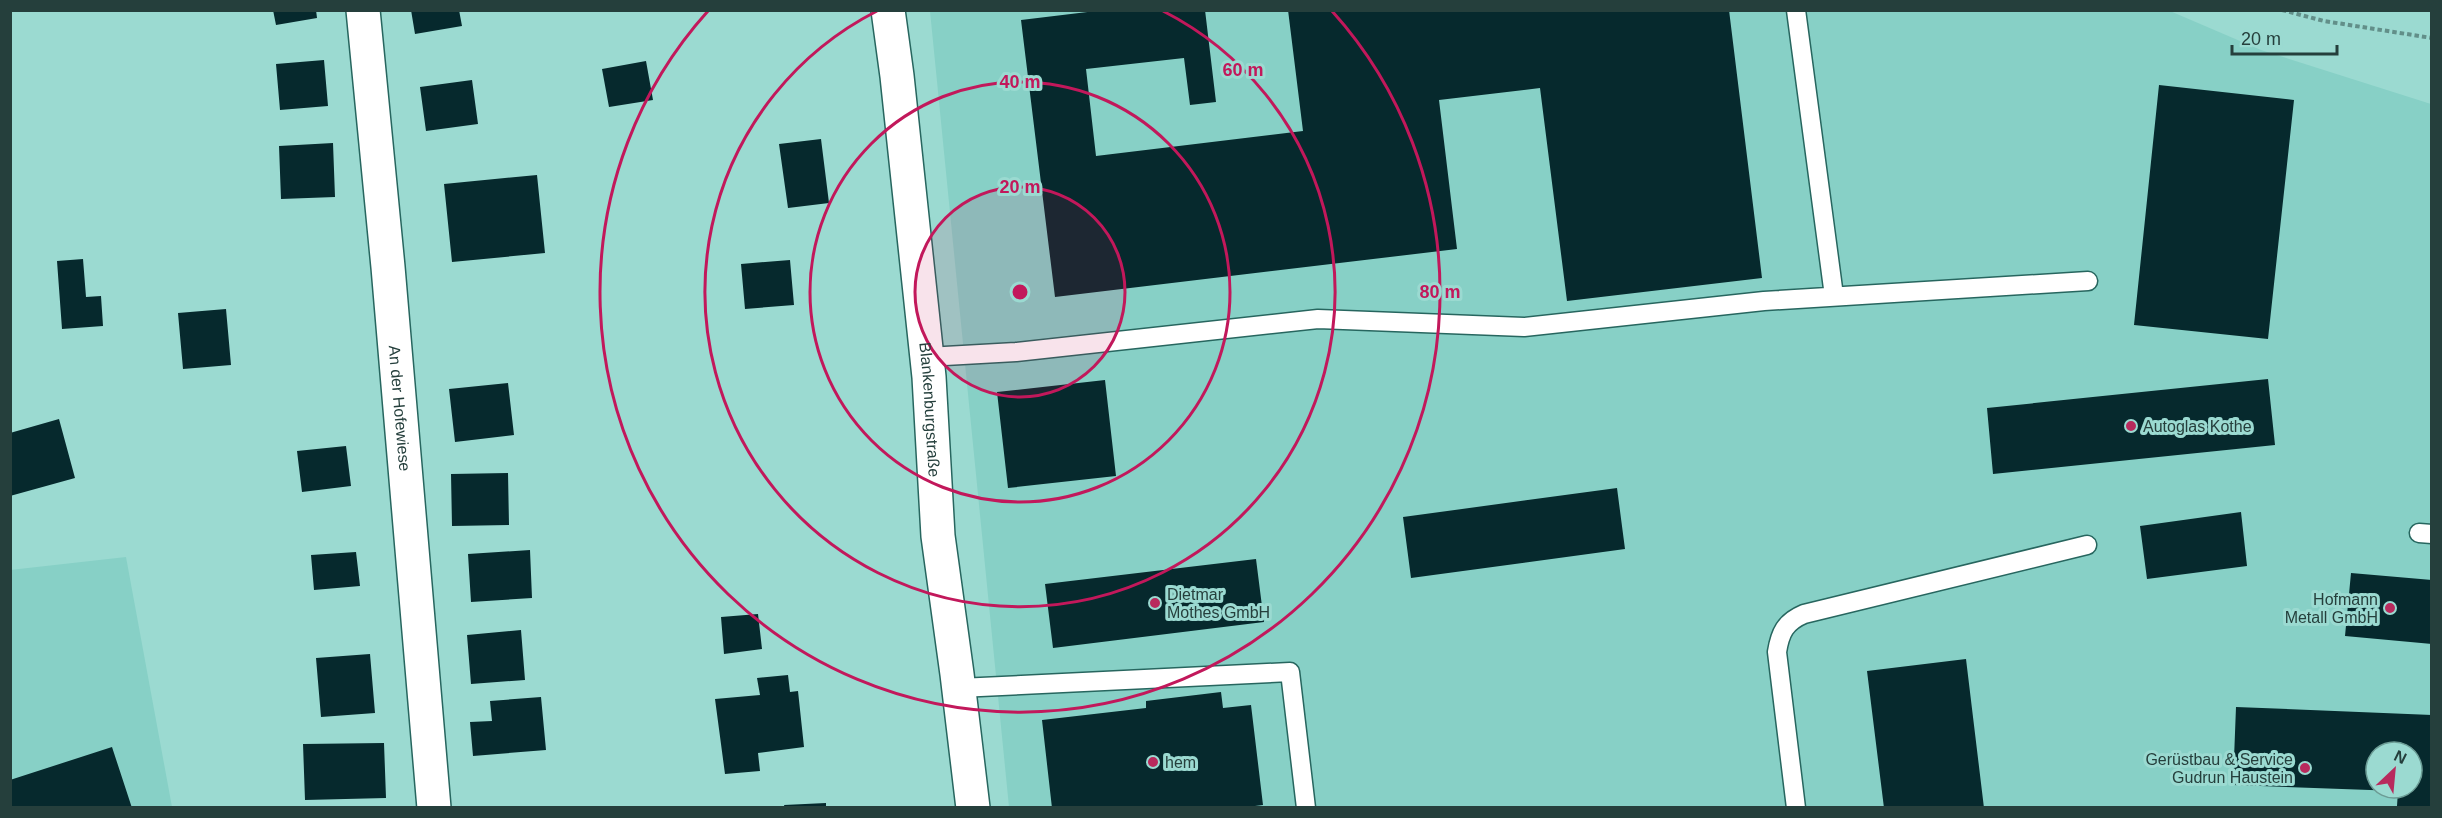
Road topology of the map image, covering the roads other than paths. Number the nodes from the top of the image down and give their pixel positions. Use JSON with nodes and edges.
{"nodes":[{"id":1,"x":363,"y":10,"type":"edge"},
{"id":2,"x":888,"y":10,"type":"edge"},
{"id":3,"x":1796,"y":10,"type":"edge"},
{"id":4,"x":2088,"y":281,"type":"dead end"},
{"id":5,"x":1834,"y":296,"type":"junction"},
{"id":6,"x":927,"y":357,"type":"junction"},
{"id":7,"x":2087,"y":545,"type":"dead end"},
{"id":8,"x":959,"y":688,"type":"junction"},
{"id":9,"x":434,"y":807,"type":"edge"},
{"id":10,"x":973,"y":807,"type":"edge"},
{"id":11,"x":1306,"y":807,"type":"edge"},
{"id":12,"x":1796,"y":807,"type":"edge"}],
"edges":[{"from":1,"to":9,"type":"main road","name":"An der Hofewiese"},
{"from":2,"to":6,"type":"main road","name":"Blankenburgstraße"},
{"from":3,"to":5,"type":"lane"},
{"from":4,"to":5,"type":"lane"},
{"from":5,"to":6,"type":"lane"},
{"from":6,"to":8,"type":"main road","name":"Blankenburgstraße"},
{"from":7,"to":12,"type":"lane"},
{"from":8,"to":10,"type":"main road","name":"Blankenburgstraße"},
{"from":8,"to":11,"type":"lane"}]}
